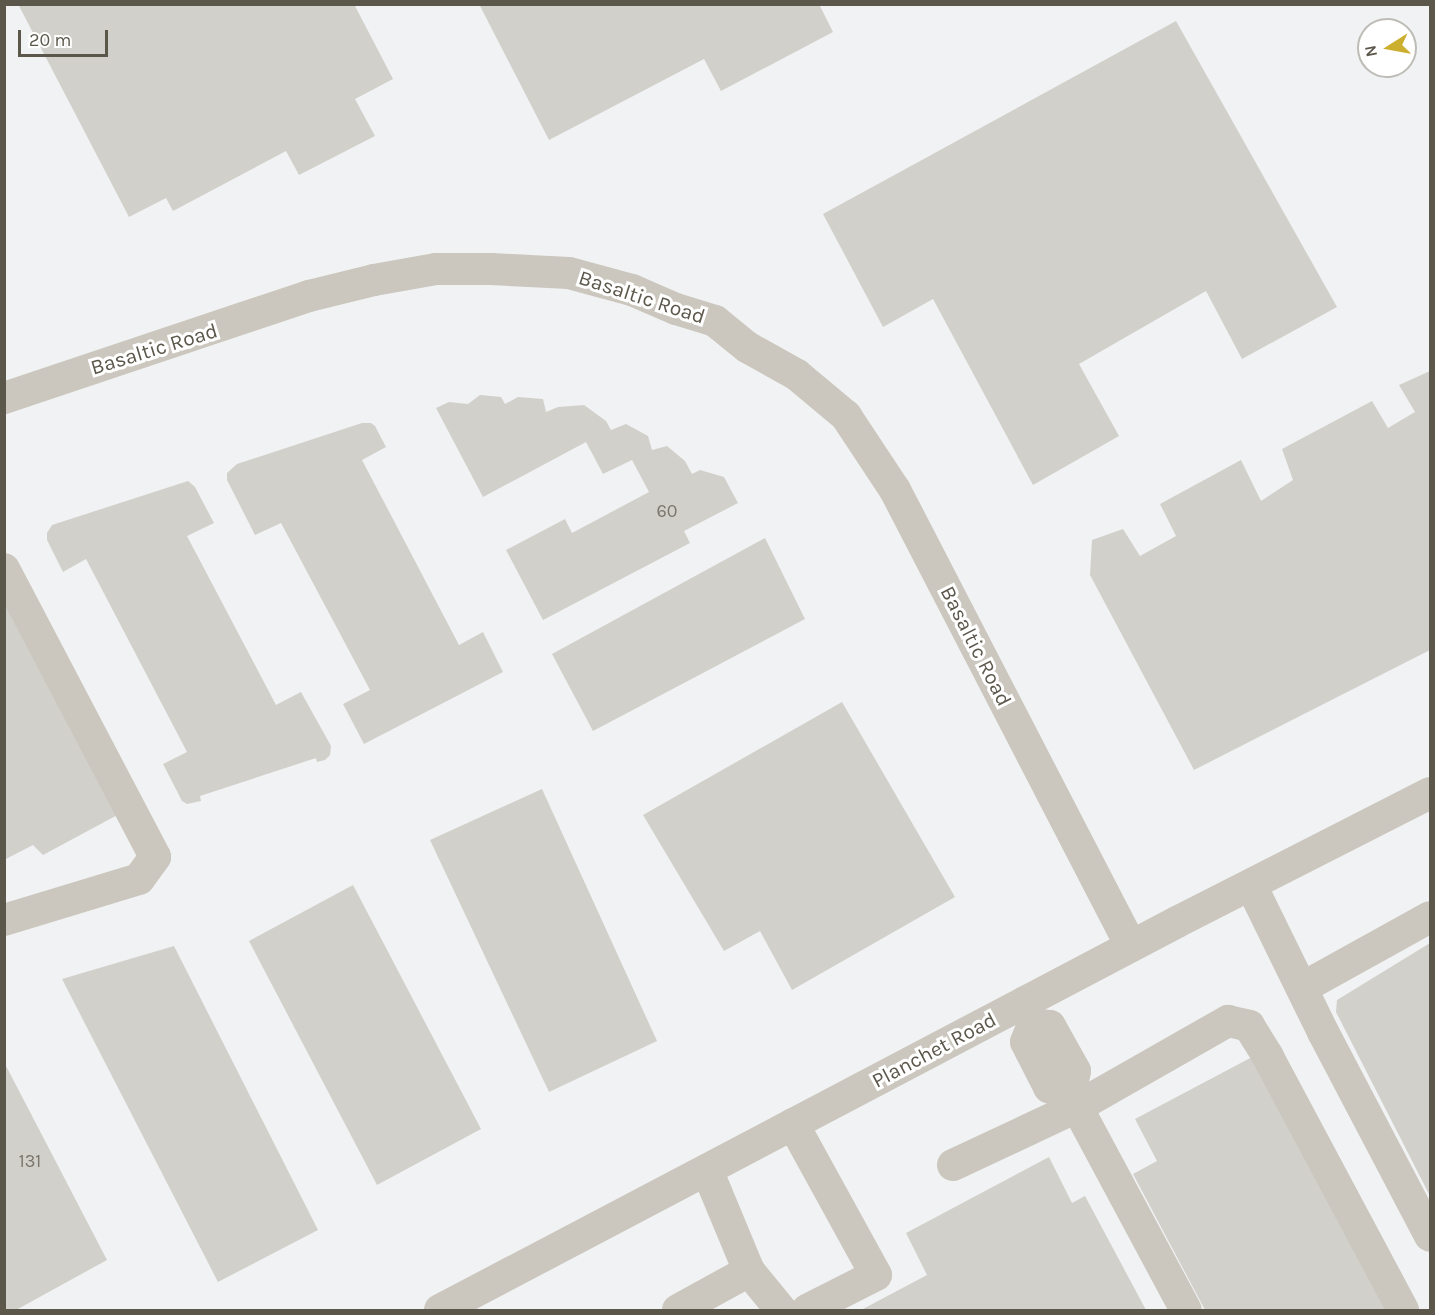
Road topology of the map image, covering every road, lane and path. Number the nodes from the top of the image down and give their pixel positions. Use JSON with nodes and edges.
{"nodes":[{"id":1,"x":4,"y":398,"type":"edge"},
{"id":2,"x":4,"y":569,"type":"edge"},
{"id":3,"x":1431,"y":793,"type":"edge"},
{"id":4,"x":1251,"y":885,"type":"junction"},
{"id":5,"x":1431,"y":917,"type":"edge"},
{"id":6,"x":4,"y":920,"type":"edge"},
{"id":7,"x":1131,"y":946,"type":"junction"},
{"id":8,"x":1302,"y":988,"type":"junction"},
{"id":9,"x":1029,"y":1013,"type":"junction"},
{"id":10,"x":1074,"y":1102,"type":"junction"},
{"id":11,"x":793,"y":1124,"type":"junction"},
{"id":12,"x":953,"y":1165,"type":"dead end"},
{"id":13,"x":707,"y":1170,"type":"junction"},
{"id":14,"x":1431,"y":1236,"type":"edge"},
{"id":15,"x":749,"y":1271,"type":"junction"},
{"id":16,"x":447,"y":1309,"type":"edge"},
{"id":17,"x":678,"y":1311,"type":"edge"},
{"id":18,"x":781,"y":1311,"type":"edge"},
{"id":19,"x":807,"y":1311,"type":"edge"},
{"id":20,"x":1186,"y":1311,"type":"edge"},
{"id":21,"x":1403,"y":1311,"type":"edge"}],
"edges":[{"from":1,"to":7,"type":"street","name":"Basaltic Road"},
{"from":2,"to":6,"type":"street"},
{"from":3,"to":4,"type":"street","name":"Planchet Road"},
{"from":4,"to":7,"type":"street","name":"Planchet Road"},
{"from":4,"to":8,"type":"street"},
{"from":5,"to":8,"type":"street"},
{"from":7,"to":9,"type":"street","name":"Planchet Road"},
{"from":8,"to":14,"type":"street"},
{"from":9,"to":10,"type":"street"},
{"from":9,"to":11,"type":"street","name":"Planchet Road"},
{"from":10,"to":12,"type":"street"},
{"from":10,"to":20,"type":"street"},
{"from":10,"to":21,"type":"street"},
{"from":11,"to":13,"type":"street","name":"Planchet Road"},
{"from":11,"to":19,"type":"street"},
{"from":13,"to":15,"type":"street"},
{"from":13,"to":16,"type":"street","name":"Planchet Road"},
{"from":15,"to":17,"type":"street"},
{"from":15,"to":18,"type":"street"}]}
